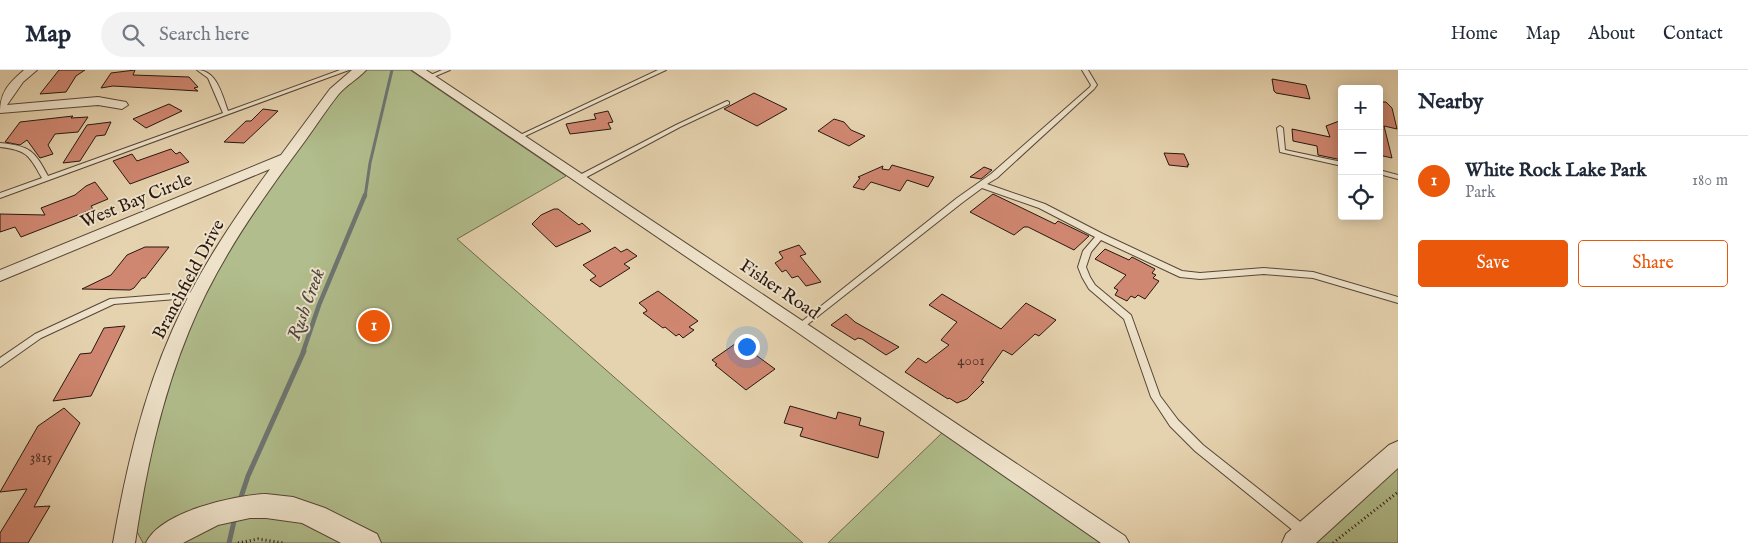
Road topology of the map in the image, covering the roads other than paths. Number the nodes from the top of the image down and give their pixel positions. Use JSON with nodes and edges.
{"nodes":[{"id":1,"x":31,"y":70,"type":"edge"},
{"id":2,"x":200,"y":70,"type":"edge"},
{"id":3,"x":346,"y":70,"type":"edge"},
{"id":4,"x":360,"y":70,"type":"edge"},
{"id":5,"x":447,"y":70,"type":"edge"},
{"id":6,"x":664,"y":70,"type":"edge"},
{"id":7,"x":1085,"y":70,"type":"edge"},
{"id":8,"x":424,"y":74,"type":"edge"},
{"id":9,"x":727,"y":103,"type":"dead end"},
{"id":10,"x":122,"y":105,"type":"dead end"},
{"id":11,"x":0,"y":108,"type":"edge"},
{"id":12,"x":226,"y":113,"type":"junction"},
{"id":13,"x":1280,"y":128,"type":"dead end"},
{"id":14,"x":519,"y":137,"type":"junction"},
{"id":15,"x":0,"y":145,"type":"edge"},
{"id":16,"x":286,"y":158,"type":"junction"},
{"id":17,"x":1338,"y":163,"type":"edge"},
{"id":18,"x":1383,"y":173,"type":"edge"},
{"id":19,"x":1398,"y":177,"type":"edge"},
{"id":20,"x":578,"y":178,"type":"junction"},
{"id":21,"x":46,"y":179,"type":"junction"},
{"id":22,"x":982,"y":185,"type":"junction"},
{"id":23,"x":0,"y":196,"type":"edge"},
{"id":24,"x":1100,"y":236,"type":"junction"},
{"id":25,"x":0,"y":276,"type":"edge"},
{"id":26,"x":198,"y":295,"type":"junction"},
{"id":27,"x":1398,"y":300,"type":"edge"},
{"id":28,"x":800,"y":326,"type":"junction"},
{"id":29,"x":0,"y":363,"type":"edge"},
{"id":30,"x":1398,"y":452,"type":"edge"},
{"id":31,"x":1301,"y":538,"type":"edge"},
{"id":32,"x":124,"y":543,"type":"edge"},
{"id":33,"x":160,"y":543,"type":"edge"},
{"id":34,"x":367,"y":543,"type":"edge"},
{"id":35,"x":1118,"y":543,"type":"edge"}],
"edges":[{"from":1,"to":11,"type":"street"},
{"from":2,"to":12,"type":"lane"},
{"from":3,"to":12,"type":"lane"},
{"from":4,"to":16,"type":"street","name":"Branchfield Drive"},
{"from":5,"to":8,"type":"lane"},
{"from":6,"to":14,"type":"lane"},
{"from":7,"to":22,"type":"lane"},
{"from":8,"to":14,"type":"street","name":"Fisher Road"},
{"from":9,"to":20,"type":"lane"},
{"from":10,"to":11,"type":"street"},
{"from":12,"to":21,"type":"lane"},
{"from":13,"to":17,"type":"lane"},
{"from":14,"to":20,"type":"street","name":"Fisher Road"},
{"from":15,"to":21,"type":"lane"},
{"from":16,"to":25,"type":"street","name":"West Bay Circle"},
{"from":16,"to":26,"type":"street","name":"Branchfield Drive"},
{"from":18,"to":19,"type":"lane"},
{"from":20,"to":28,"type":"street","name":"Fisher Road"},
{"from":21,"to":23,"type":"lane"},
{"from":22,"to":24,"type":"lane"},
{"from":22,"to":28,"type":"lane"},
{"from":24,"to":27,"type":"lane"},
{"from":24,"to":31,"type":"lane"},
{"from":26,"to":29,"type":"lane"},
{"from":26,"to":32,"type":"street","name":"Branchfield Drive"},
{"from":28,"to":35,"type":"street","name":"Fisher Road"},
{"from":30,"to":31,"type":"street"},
{"from":33,"to":34,"type":"street"}]}
